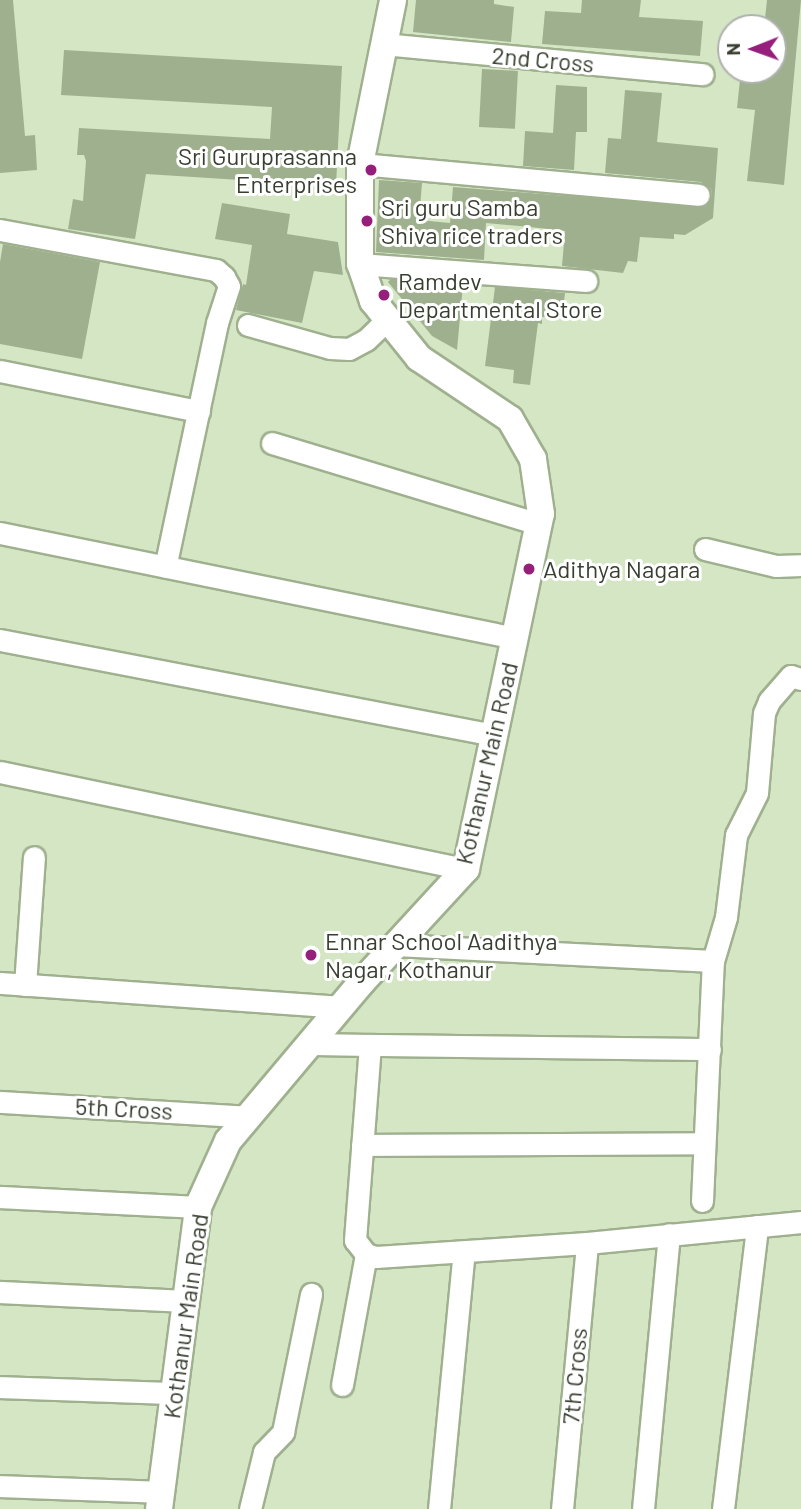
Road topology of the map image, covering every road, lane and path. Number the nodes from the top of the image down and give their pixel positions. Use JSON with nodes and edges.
{"nodes":[{"id":1,"x":393,"y":0,"type":"edge"},
{"id":2,"x":383,"y":44,"type":"junction"},
{"id":3,"x":703,"y":74,"type":"dead end"},
{"id":4,"x":360,"y":164,"type":"junction"},
{"id":5,"x":699,"y":195,"type":"dead end"},
{"id":6,"x":0,"y":230,"type":"edge"},
{"id":7,"x":360,"y":264,"type":"junction"},
{"id":8,"x":586,"y":281,"type":"dead end"},
{"id":9,"x":387,"y":320,"type":"junction"},
{"id":10,"x":248,"y":325,"type":"dead end"},
{"id":11,"x":0,"y":371,"type":"edge"},
{"id":12,"x":199,"y":411,"type":"junction"},
{"id":13,"x":272,"y":443,"type":"dead end"},
{"id":14,"x":539,"y":524,"type":"junction"},
{"id":15,"x":0,"y":533,"type":"edge"},
{"id":16,"x":705,"y":549,"type":"dead end"},
{"id":17,"x":801,"y":565,"type":"edge"},
{"id":18,"x":165,"y":566,"type":"junction"},
{"id":19,"x":515,"y":638,"type":"junction"},
{"id":20,"x":0,"y":640,"type":"edge"},
{"id":21,"x":801,"y":679,"type":"edge"},
{"id":22,"x":494,"y":735,"type":"junction"},
{"id":23,"x":0,"y":772,"type":"edge"},
{"id":24,"x":34,"y":858,"type":"dead end"},
{"id":25,"x":466,"y":869,"type":"junction"},
{"id":26,"x":396,"y":945,"type":"junction"},
{"id":27,"x":713,"y":961,"type":"junction"},
{"id":28,"x":0,"y":983,"type":"edge"},
{"id":29,"x":25,"y":985,"type":"junction"},
{"id":30,"x":342,"y":1007,"type":"junction"},
{"id":31,"x":313,"y":1044,"type":"junction"},
{"id":32,"x":370,"y":1045,"type":"junction"},
{"id":33,"x":709,"y":1049,"type":"junction"},
{"id":34,"x":0,"y":1102,"type":"edge"},
{"id":35,"x":248,"y":1117,"type":"junction"},
{"id":36,"x":702,"y":1143,"type":"junction"},
{"id":37,"x":362,"y":1144,"type":"junction"},
{"id":38,"x":0,"y":1196,"type":"edge"},
{"id":39,"x":702,"y":1201,"type":"dead end"},
{"id":40,"x":198,"y":1207,"type":"junction"},
{"id":41,"x":801,"y":1222,"type":"edge"},
{"id":42,"x":757,"y":1226,"type":"junction"},
{"id":43,"x":669,"y":1234,"type":"junction"},
{"id":44,"x":587,"y":1243,"type":"junction"},
{"id":45,"x":464,"y":1251,"type":"junction"},
{"id":46,"x":366,"y":1254,"type":"junction"},
{"id":47,"x":0,"y":1292,"type":"edge"},
{"id":48,"x":311,"y":1294,"type":"dead end"},
{"id":49,"x":186,"y":1301,"type":"junction"},
{"id":50,"x":342,"y":1385,"type":"dead end"},
{"id":51,"x":0,"y":1387,"type":"edge"},
{"id":52,"x":174,"y":1393,"type":"junction"},
{"id":53,"x":0,"y":1486,"type":"edge"},
{"id":54,"x":160,"y":1501,"type":"edge"},
{"id":55,"x":250,"y":1509,"type":"edge"},
{"id":56,"x":439,"y":1509,"type":"edge"},
{"id":57,"x":562,"y":1509,"type":"edge"},
{"id":58,"x":643,"y":1509,"type":"edge"},
{"id":59,"x":723,"y":1509,"type":"edge"}],
"edges":[{"from":1,"to":2,"type":"street","name":"Kothanur Main Road"},
{"from":2,"to":3,"type":"street","name":"2nd Cross"},
{"from":2,"to":4,"type":"street","name":"Kothanur Main Road"},
{"from":4,"to":5,"type":"street"},
{"from":4,"to":7,"type":"street","name":"Kothanur Main Road"},
{"from":6,"to":12,"type":"street"},
{"from":7,"to":8,"type":"street"},
{"from":7,"to":9,"type":"street","name":"Kothanur Main Road"},
{"from":9,"to":10,"type":"street"},
{"from":9,"to":14,"type":"street","name":"Kothanur Main Road"},
{"from":11,"to":12,"type":"street"},
{"from":12,"to":18,"type":"street"},
{"from":13,"to":14,"type":"street"},
{"from":14,"to":19,"type":"street","name":"Kothanur Main Road"},
{"from":15,"to":18,"type":"street"},
{"from":16,"to":17,"type":"street"},
{"from":18,"to":19,"type":"street"},
{"from":19,"to":22,"type":"street","name":"Kothanur Main Road"},
{"from":20,"to":22,"type":"street"},
{"from":21,"to":27,"type":"street"},
{"from":22,"to":25,"type":"street","name":"Kothanur Main Road"},
{"from":23,"to":25,"type":"street"},
{"from":24,"to":29,"type":"street"},
{"from":25,"to":26,"type":"street","name":"Kothanur Main Road"},
{"from":26,"to":27,"type":"street"},
{"from":26,"to":30,"type":"street","name":"Kothanur Main Road"},
{"from":27,"to":33,"type":"street"},
{"from":28,"to":29,"type":"street"},
{"from":29,"to":30,"type":"street"},
{"from":30,"to":31,"type":"street","name":"Kothanur Main Road"},
{"from":31,"to":32,"type":"street"},
{"from":31,"to":35,"type":"street","name":"Kothanur Main Road"},
{"from":32,"to":33,"type":"street"},
{"from":32,"to":37,"type":"street"},
{"from":33,"to":36,"type":"street"},
{"from":34,"to":35,"type":"street","name":"5th Cross"},
{"from":35,"to":40,"type":"street","name":"Kothanur Main Road"},
{"from":36,"to":37,"type":"street"},
{"from":36,"to":39,"type":"street"},
{"from":37,"to":46,"type":"street"},
{"from":38,"to":40,"type":"street"},
{"from":40,"to":49,"type":"street","name":"Kothanur Main Road"},
{"from":41,"to":42,"type":"street"},
{"from":42,"to":43,"type":"street"},
{"from":42,"to":59,"type":"street"},
{"from":43,"to":44,"type":"street"},
{"from":43,"to":58,"type":"street"},
{"from":44,"to":45,"type":"street"},
{"from":44,"to":57,"type":"street","name":"7th Cross"},
{"from":45,"to":46,"type":"street"},
{"from":45,"to":56,"type":"street"},
{"from":46,"to":50,"type":"street"},
{"from":47,"to":49,"type":"street"},
{"from":48,"to":55,"type":"street"},
{"from":49,"to":52,"type":"street","name":"Kothanur Main Road"},
{"from":51,"to":52,"type":"street"},
{"from":52,"to":54,"type":"street","name":"Kothanur Main Road"},
{"from":53,"to":54,"type":"street"}]}
